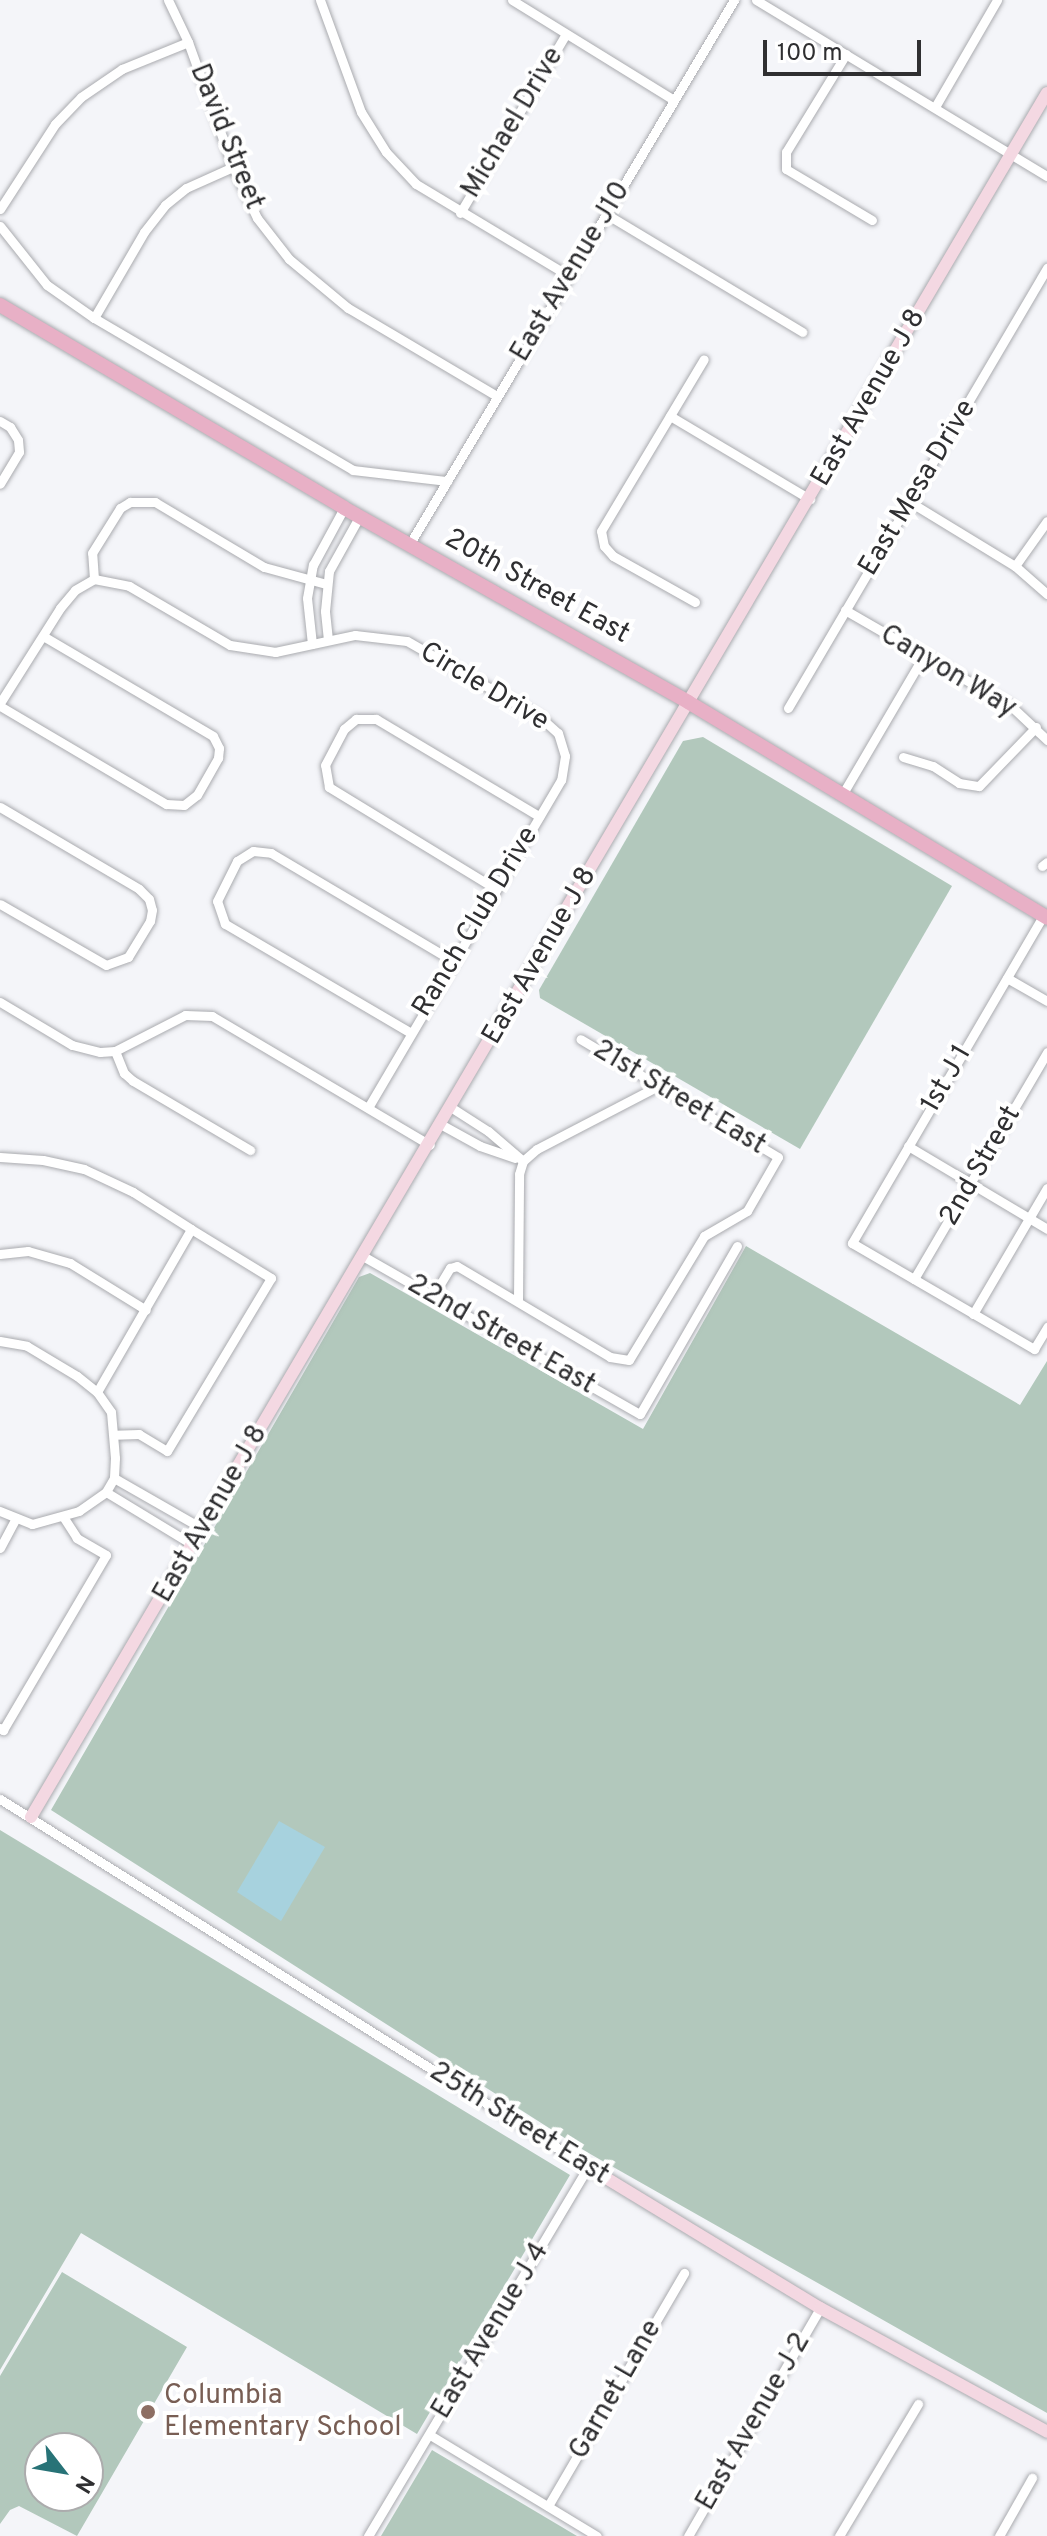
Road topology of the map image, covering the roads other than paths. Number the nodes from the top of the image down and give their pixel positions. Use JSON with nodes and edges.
{"nodes":[{"id":1,"x":168,"y":0,"type":"edge"},
{"id":2,"x":320,"y":0,"type":"edge"},
{"id":3,"x":512,"y":0,"type":"edge"},
{"id":4,"x":734,"y":0,"type":"edge"},
{"id":5,"x":756,"y":0,"type":"edge"},
{"id":6,"x":997,"y":0,"type":"edge"},
{"id":7,"x":566,"y":34,"type":"junction"},
{"id":8,"x":188,"y":42,"type":"junction"},
{"id":9,"x":846,"y":54,"type":"junction"},
{"id":10,"x":1047,"y":93,"type":"edge"},
{"id":11,"x":674,"y":100,"type":"junction"},
{"id":12,"x":935,"y":107,"type":"junction"},
{"id":13,"x":1012,"y":154,"type":"junction"},
{"id":14,"x":233,"y":167,"type":"junction"},
{"id":15,"x":1047,"y":176,"type":"edge"},
{"id":16,"x":0,"y":209,"type":"edge"},
{"id":17,"x":460,"y":213,"type":"junction"},
{"id":18,"x":606,"y":214,"type":"junction"},
{"id":19,"x":872,"y":220,"type":"dead end"},
{"id":20,"x":0,"y":226,"type":"edge"},
{"id":21,"x":1047,"y":268,"type":"edge"},
{"id":22,"x":569,"y":276,"type":"junction"},
{"id":23,"x":0,"y":305,"type":"edge"},
{"id":24,"x":94,"y":318,"type":"junction"},
{"id":25,"x":802,"y":332,"type":"dead end"},
{"id":26,"x":704,"y":359,"type":"dead end"},
{"id":27,"x":497,"y":396,"type":"junction"},
{"id":28,"x":670,"y":416,"type":"junction"},
{"id":29,"x":0,"y":421,"type":"edge"},
{"id":30,"x":447,"y":481,"type":"junction"},
{"id":31,"x":0,"y":484,"type":"edge"},
{"id":32,"x":810,"y":499,"type":"junction"},
{"id":33,"x":910,"y":502,"type":"junction"},
{"id":34,"x":344,"y":508,"type":"junction"},
{"id":35,"x":359,"y":517,"type":"junction"},
{"id":36,"x":1047,"y":521,"type":"edge"},
{"id":37,"x":409,"y":545,"type":"junction"},
{"id":38,"x":1015,"y":566,"type":"junction"},
{"id":39,"x":94,"y":579,"type":"junction"},
{"id":40,"x":309,"y":582,"type":"junction"},
{"id":41,"x":326,"y":584,"type":"junction"},
{"id":42,"x":1047,"y":594,"type":"edge"},
{"id":43,"x":695,"y":602,"type":"dead end"},
{"id":44,"x":845,"y":610,"type":"junction"},
{"id":45,"x":43,"y":636,"type":"junction"},
{"id":46,"x":328,"y":640,"type":"junction"},
{"id":47,"x":312,"y":644,"type":"junction"},
{"id":48,"x":923,"y":657,"type":"junction"},
{"id":49,"x":688,"y":702,"type":"junction"},
{"id":50,"x":0,"y":704,"type":"edge"},
{"id":51,"x":788,"y":708,"type":"dead end"},
{"id":52,"x":1036,"y":727,"type":"junction"},
{"id":53,"x":558,"y":733,"type":"joint"},
{"id":54,"x":1047,"y":740,"type":"edge"},
{"id":55,"x":903,"y":757,"type":"dead end"},
{"id":56,"x":842,"y":795,"type":"junction"},
{"id":57,"x":0,"y":807,"type":"edge"},
{"id":58,"x":539,"y":816,"type":"junction"},
{"id":59,"x":496,"y":889,"type":"junction"},
{"id":60,"x":0,"y":904,"type":"edge"},
{"id":61,"x":1045,"y":917,"type":"edge"},
{"id":62,"x":453,"y":961,"type":"junction"},
{"id":63,"x":1007,"y":978,"type":"junction"},
{"id":64,"x":1047,"y":1001,"type":"edge"},
{"id":65,"x":0,"y":1002,"type":"edge"},
{"id":66,"x":411,"y":1033,"type":"junction"},
{"id":67,"x":580,"y":1039,"type":"dead end"},
{"id":68,"x":115,"y":1051,"type":"junction"},
{"id":69,"x":1047,"y":1052,"type":"edge"},
{"id":70,"x":660,"y":1085,"type":"junction"},
{"id":71,"x":368,"y":1107,"type":"junction"},
{"id":72,"x":452,"y":1108,"type":"junction"},
{"id":73,"x":442,"y":1125,"type":"junction"},
{"id":74,"x":430,"y":1145,"type":"junction"},
{"id":75,"x":908,"y":1146,"type":"junction"},
{"id":76,"x":250,"y":1150,"type":"dead end"},
{"id":77,"x":0,"y":1157,"type":"edge"},
{"id":78,"x":523,"y":1161,"type":"junction"},
{"id":79,"x":970,"y":1183,"type":"junction"},
{"id":80,"x":1047,"y":1188,"type":"edge"},
{"id":81,"x":1029,"y":1219,"type":"junction"},
{"id":82,"x":191,"y":1229,"type":"junction"},
{"id":83,"x":1047,"y":1229,"type":"edge"},
{"id":84,"x":737,"y":1246,"type":"dead end"},
{"id":85,"x":0,"y":1254,"type":"edge"},
{"id":86,"x":361,"y":1255,"type":"junction"},
{"id":87,"x":914,"y":1279,"type":"junction"},
{"id":88,"x":433,"y":1296,"type":"junction"},
{"id":89,"x":518,"y":1300,"type":"junction"},
{"id":90,"x":146,"y":1310,"type":"junction"},
{"id":91,"x":973,"y":1314,"type":"junction"},
{"id":92,"x":1047,"y":1327,"type":"edge"},
{"id":93,"x":0,"y":1341,"type":"edge"},
{"id":94,"x":97,"y":1392,"type":"junction"},
{"id":95,"x":115,"y":1435,"type":"junction"},
{"id":96,"x":114,"y":1478,"type":"junction"},
{"id":97,"x":106,"y":1492,"type":"junction"},
{"id":98,"x":0,"y":1511,"type":"edge"},
{"id":99,"x":64,"y":1518,"type":"junction"},
{"id":100,"x":15,"y":1520,"type":"junction"},
{"id":101,"x":203,"y":1529,"type":"junction"},
{"id":102,"x":193,"y":1545,"type":"junction"},
{"id":103,"x":0,"y":1548,"type":"edge"},
{"id":104,"x":0,"y":1728,"type":"edge"},
{"id":105,"x":0,"y":1799,"type":"edge"},
{"id":106,"x":31,"y":1817,"type":"junction"},
{"id":107,"x":588,"y":2167,"type":"junction"},
{"id":108,"x":684,"y":2273,"type":"dead end"},
{"id":109,"x":820,"y":2308,"type":"junction"},
{"id":110,"x":918,"y":2404,"type":"dead end"},
{"id":111,"x":1047,"y":2432,"type":"edge"},
{"id":112,"x":430,"y":2435,"type":"junction"},
{"id":113,"x":1032,"y":2478,"type":"dead end"},
{"id":114,"x":548,"y":2506,"type":"junction"},
{"id":115,"x":368,"y":2536,"type":"edge"},
{"id":116,"x":597,"y":2536,"type":"edge"},
{"id":117,"x":688,"y":2536,"type":"edge"},
{"id":118,"x":839,"y":2536,"type":"edge"},
{"id":119,"x":999,"y":2536,"type":"edge"}],
"edges":[{"from":1,"to":8,"type":"street","name":"David Street"},
{"from":2,"to":17,"type":"street"},
{"from":3,"to":7,"type":"street"},
{"from":4,"to":11,"type":"street","name":"East Avenue J10"},
{"from":5,"to":9,"type":"street"},
{"from":6,"to":12,"type":"street"},
{"from":7,"to":11,"type":"street"},
{"from":7,"to":17,"type":"street","name":"Michael Drive"},
{"from":8,"to":14,"type":"street","name":"David Street"},
{"from":8,"to":16,"type":"street"},
{"from":9,"to":12,"type":"street"},
{"from":9,"to":19,"type":"street"},
{"from":10,"to":13,"type":"street","name":"East Avenue J 8"},
{"from":11,"to":18,"type":"street","name":"East Avenue J10"},
{"from":12,"to":13,"type":"street"},
{"from":13,"to":15,"type":"street"},
{"from":13,"to":32,"type":"street","name":"East Avenue J 8"},
{"from":14,"to":24,"type":"street"},
{"from":14,"to":27,"type":"street","name":"David Street"},
{"from":17,"to":22,"type":"street"},
{"from":18,"to":22,"type":"street","name":"East Avenue J10"},
{"from":18,"to":25,"type":"street"},
{"from":20,"to":24,"type":"street"},
{"from":21,"to":33,"type":"street","name":"East Mesa Drive"},
{"from":22,"to":27,"type":"street","name":"East Avenue J10"},
{"from":23,"to":34,"type":"main road","name":"20th Street East"},
{"from":24,"to":30,"type":"street"},
{"from":26,"to":28,"type":"street"},
{"from":27,"to":30,"type":"street","name":"East Avenue J10"},
{"from":28,"to":32,"type":"street"},
{"from":28,"to":43,"type":"street"},
{"from":29,"to":31,"type":"street"},
{"from":30,"to":37,"type":"street","name":"East Avenue J10"},
{"from":32,"to":49,"type":"street","name":"East Avenue J 8"},
{"from":33,"to":38,"type":"street"},
{"from":33,"to":44,"type":"street","name":"East Mesa Drive"},
{"from":34,"to":35,"type":"main road","name":"20th Street East"},
{"from":34,"to":40,"type":"street"},
{"from":35,"to":37,"type":"main road","name":"20th Street East"},
{"from":35,"to":41,"type":"street"},
{"from":36,"to":38,"type":"street"},
{"from":37,"to":49,"type":"main road","name":"20th Street East"},
{"from":38,"to":42,"type":"street"},
{"from":39,"to":40,"type":"street"},
{"from":39,"to":45,"type":"street"},
{"from":39,"to":47,"type":"street","name":"Circle Drive"},
{"from":40,"to":41,"type":"street"},
{"from":40,"to":47,"type":"street"},
{"from":41,"to":46,"type":"street"},
{"from":44,"to":48,"type":"street","name":"Canyon Way"},
{"from":44,"to":51,"type":"street","name":"East Mesa Drive"},
{"from":45,"to":50,"type":"street"},
{"from":45,"to":50,"type":"street"},
{"from":46,"to":47,"type":"street","name":"Circle Drive"},
{"from":46,"to":53,"type":"street","name":"Circle Drive"},
{"from":48,"to":52,"type":"street","name":"Canyon Way"},
{"from":48,"to":56,"type":"street"},
{"from":49,"to":56,"type":"main road","name":"20th Street East"},
{"from":49,"to":72,"type":"street","name":"East Avenue J 8"},
{"from":52,"to":54,"type":"street","name":"Canyon Way"},
{"from":52,"to":55,"type":"street"},
{"from":53,"to":58,"type":"street","name":"Ranch Club Drive"},
{"from":56,"to":61,"type":"main road","name":"20th Street East"},
{"from":57,"to":60,"type":"street"},
{"from":58,"to":59,"type":"street","name":"Ranch Club Drive"},
{"from":58,"to":59,"type":"street"},
{"from":59,"to":62,"type":"street","name":"Ranch Club Drive"},
{"from":61,"to":63,"type":"street","name":"1st J 1"},
{"from":62,"to":66,"type":"street","name":"Ranch Club Drive"},
{"from":62,"to":66,"type":"street"},
{"from":63,"to":64,"type":"street"},
{"from":63,"to":75,"type":"street","name":"1st J 1"},
{"from":65,"to":68,"type":"street"},
{"from":66,"to":71,"type":"street","name":"Ranch Club Drive"},
{"from":67,"to":70,"type":"street","name":"21st Street East"},
{"from":68,"to":71,"type":"street"},
{"from":68,"to":76,"type":"street"},
{"from":69,"to":79,"type":"street","name":"2nd Street"},
{"from":70,"to":78,"type":"street"},
{"from":70,"to":89,"type":"street","name":"21st Street East"},
{"from":71,"to":74,"type":"street"},
{"from":72,"to":73,"type":"street","name":"East Avenue J 8"},
{"from":72,"to":78,"type":"street"},
{"from":73,"to":74,"type":"street","name":"East Avenue J 8"},
{"from":73,"to":78,"type":"street"},
{"from":74,"to":86,"type":"street","name":"East Avenue J 8"},
{"from":75,"to":79,"type":"street"},
{"from":75,"to":87,"type":"street","name":"1st J 1"},
{"from":77,"to":82,"type":"street"},
{"from":78,"to":89,"type":"street"},
{"from":79,"to":81,"type":"street"},
{"from":79,"to":87,"type":"street","name":"2nd Street"},
{"from":80,"to":81,"type":"street"},
{"from":81,"to":83,"type":"street"},
{"from":81,"to":91,"type":"street"},
{"from":82,"to":90,"type":"street"},
{"from":82,"to":95,"type":"street"},
{"from":84,"to":88,"type":"street","name":"22nd Street East"},
{"from":85,"to":90,"type":"street"},
{"from":86,"to":88,"type":"street","name":"22nd Street East"},
{"from":86,"to":101,"type":"street","name":"East Avenue J 8"},
{"from":87,"to":91,"type":"street"},
{"from":88,"to":89,"type":"street"},
{"from":90,"to":94,"type":"street"},
{"from":91,"to":92,"type":"street"},
{"from":93,"to":94,"type":"street"},
{"from":94,"to":95,"type":"street"},
{"from":95,"to":96,"type":"street"},
{"from":96,"to":97,"type":"street"},
{"from":96,"to":101,"type":"street"},
{"from":97,"to":99,"type":"street"},
{"from":97,"to":102,"type":"street"},
{"from":98,"to":100,"type":"street"},
{"from":99,"to":100,"type":"street"},
{"from":99,"to":104,"type":"street"},
{"from":100,"to":103,"type":"street"},
{"from":101,"to":102,"type":"street","name":"East Avenue J 8"},
{"from":102,"to":106,"type":"street","name":"East Avenue J 8"},
{"from":105,"to":106,"type":"street","name":"25th Street East"},
{"from":106,"to":107,"type":"street","name":"25th Street East"},
{"from":107,"to":109,"type":"street","name":"25th Street East"},
{"from":107,"to":112,"type":"street","name":"East Avenue J 4"},
{"from":108,"to":114,"type":"street","name":"Garnet Lane"},
{"from":109,"to":111,"type":"street","name":"25th Street East"},
{"from":109,"to":117,"type":"street","name":"East Avenue J 2"},
{"from":110,"to":118,"type":"street"},
{"from":112,"to":114,"type":"street"},
{"from":112,"to":115,"type":"street","name":"East Avenue J 4"},
{"from":113,"to":119,"type":"street"},
{"from":114,"to":116,"type":"street"}]}
